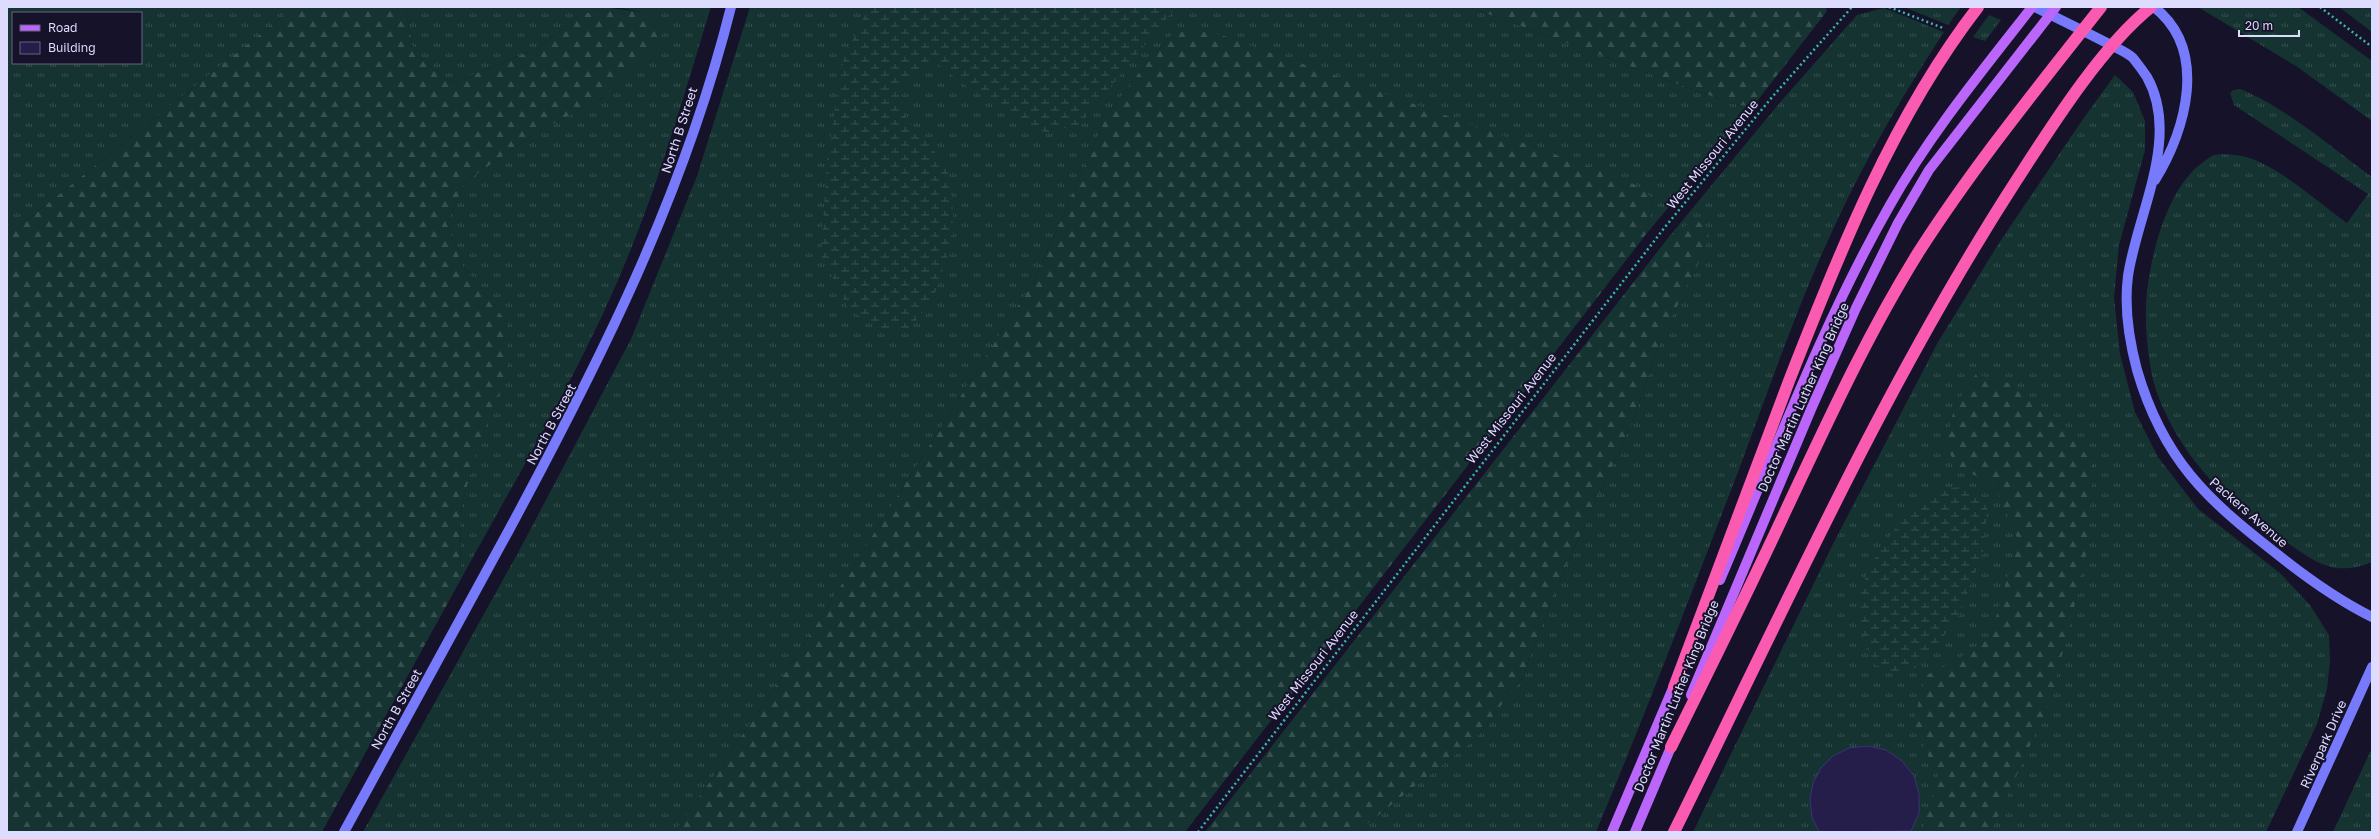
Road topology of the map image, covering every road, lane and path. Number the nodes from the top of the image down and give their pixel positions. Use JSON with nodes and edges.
{"nodes":[{"id":1,"x":731,"y":7,"type":"edge"},
{"id":2,"x":1852,"y":7,"type":"edge"},
{"id":3,"x":1889,"y":7,"type":"edge"},
{"id":4,"x":1978,"y":7,"type":"edge"},
{"id":5,"x":2033,"y":7,"type":"edge"},
{"id":6,"x":2056,"y":7,"type":"edge"},
{"id":7,"x":2101,"y":7,"type":"edge"},
{"id":8,"x":2152,"y":7,"type":"edge"},
{"id":9,"x":2320,"y":7,"type":"edge"},
{"id":10,"x":1949,"y":32,"type":"dead end"},
{"id":11,"x":2372,"y":47,"type":"edge"},
{"id":12,"x":2154,"y":182,"type":"junction"},
{"id":13,"x":2372,"y":618,"type":"edge"},
{"id":14,"x":2372,"y":667,"type":"edge"},
{"id":15,"x":1674,"y":687,"type":"junction"},
{"id":16,"x":1671,"y":747,"type":"junction"},
{"id":17,"x":344,"y":832,"type":"edge"},
{"id":18,"x":1198,"y":832,"type":"edge"},
{"id":19,"x":1612,"y":832,"type":"edge"},
{"id":20,"x":1635,"y":832,"type":"edge"},
{"id":21,"x":1674,"y":832,"type":"edge"},
{"id":22,"x":2297,"y":832,"type":"edge"}],
"edges":[{"from":1,"to":17,"type":"main road","name":"North B Street"},
{"from":2,"to":18,"type":"path","name":"West Missouri Avenue"},
{"from":3,"to":10,"type":"path"},
{"from":4,"to":15,"type":"highway"},
{"from":5,"to":12,"type":"main road","name":"Packers Avenue"},
{"from":5,"to":15,"type":"main road","name":"Doctor Martin Luther King Bridge"},
{"from":6,"to":16,"type":"main road","name":"Doctor Martin Luther King Bridge"},
{"from":7,"to":16,"type":"highway"},
{"from":8,"to":12,"type":"main road","name":"Packers Avenue"},
{"from":8,"to":21,"type":"highway"},
{"from":9,"to":11,"type":"path"},
{"from":12,"to":13,"type":"main road","name":"Packers Avenue"},
{"from":14,"to":22,"type":"main road","name":"Riverpark Drive"},
{"from":15,"to":19,"type":"main road","name":"Doctor Martin Luther King Bridge"},
{"from":16,"to":20,"type":"main road","name":"Doctor Martin Luther King Bridge"}]}
